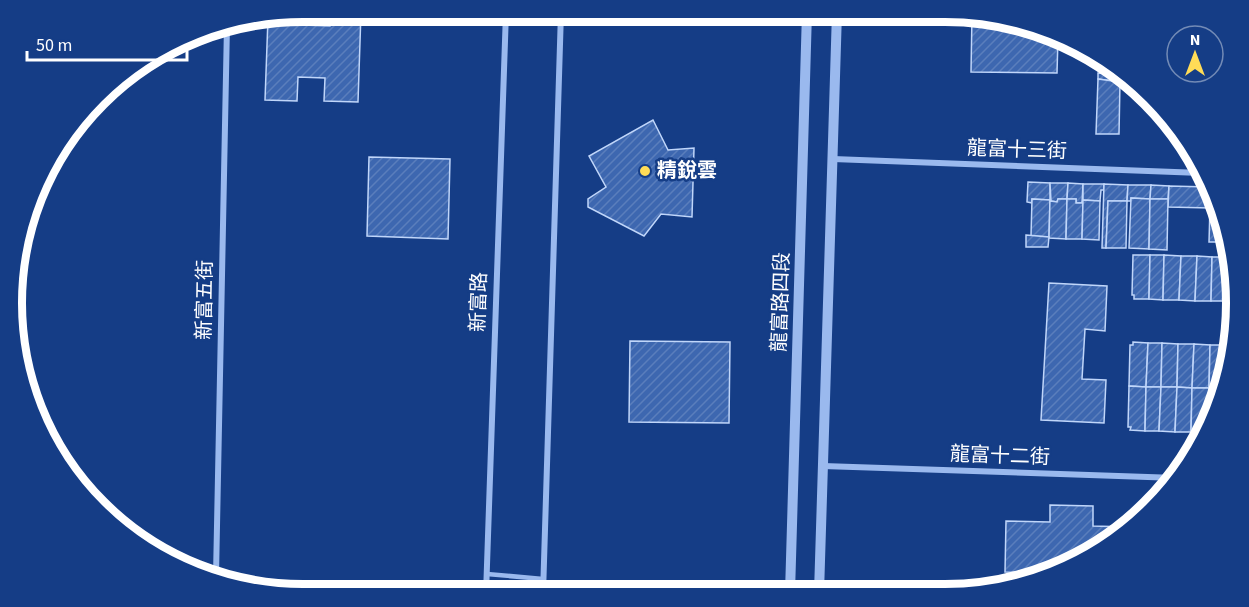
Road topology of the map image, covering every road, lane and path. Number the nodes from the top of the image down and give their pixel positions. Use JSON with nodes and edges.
{"nodes":[{"id":1,"x":506,"y":23,"type":"edge"},
{"id":2,"x":561,"y":23,"type":"edge"},
{"id":3,"x":807,"y":23,"type":"edge"},
{"id":4,"x":837,"y":23,"type":"edge"},
{"id":5,"x":227,"y":33,"type":"edge"},
{"id":6,"x":832,"y":159,"type":"junction"},
{"id":7,"x":1195,"y":174,"type":"edge"},
{"id":8,"x":823,"y":466,"type":"junction"},
{"id":9,"x":1166,"y":478,"type":"edge"},
{"id":10,"x":216,"y":571,"type":"edge"},
{"id":11,"x":487,"y":574,"type":"junction"},
{"id":12,"x":543,"y":579,"type":"junction"},
{"id":13,"x":486,"y":584,"type":"edge"},
{"id":14,"x":543,"y":584,"type":"edge"},
{"id":15,"x":790,"y":584,"type":"edge"},
{"id":16,"x":819,"y":584,"type":"edge"}],
"edges":[{"from":1,"to":11,"type":"street","name":"新富路"},
{"from":2,"to":12,"type":"street"},
{"from":3,"to":15,"type":"street","name":"龍富路四段"},
{"from":4,"to":6,"type":"street"},
{"from":5,"to":10,"type":"street","name":"新富五街"},
{"from":6,"to":7,"type":"street","name":"龍富十三街"},
{"from":6,"to":8,"type":"street"},
{"from":8,"to":9,"type":"street","name":"龍富十二街"},
{"from":8,"to":16,"type":"street"},
{"from":11,"to":12,"type":"lane"},
{"from":11,"to":13,"type":"street","name":"新富路"},
{"from":12,"to":14,"type":"street"}]}
